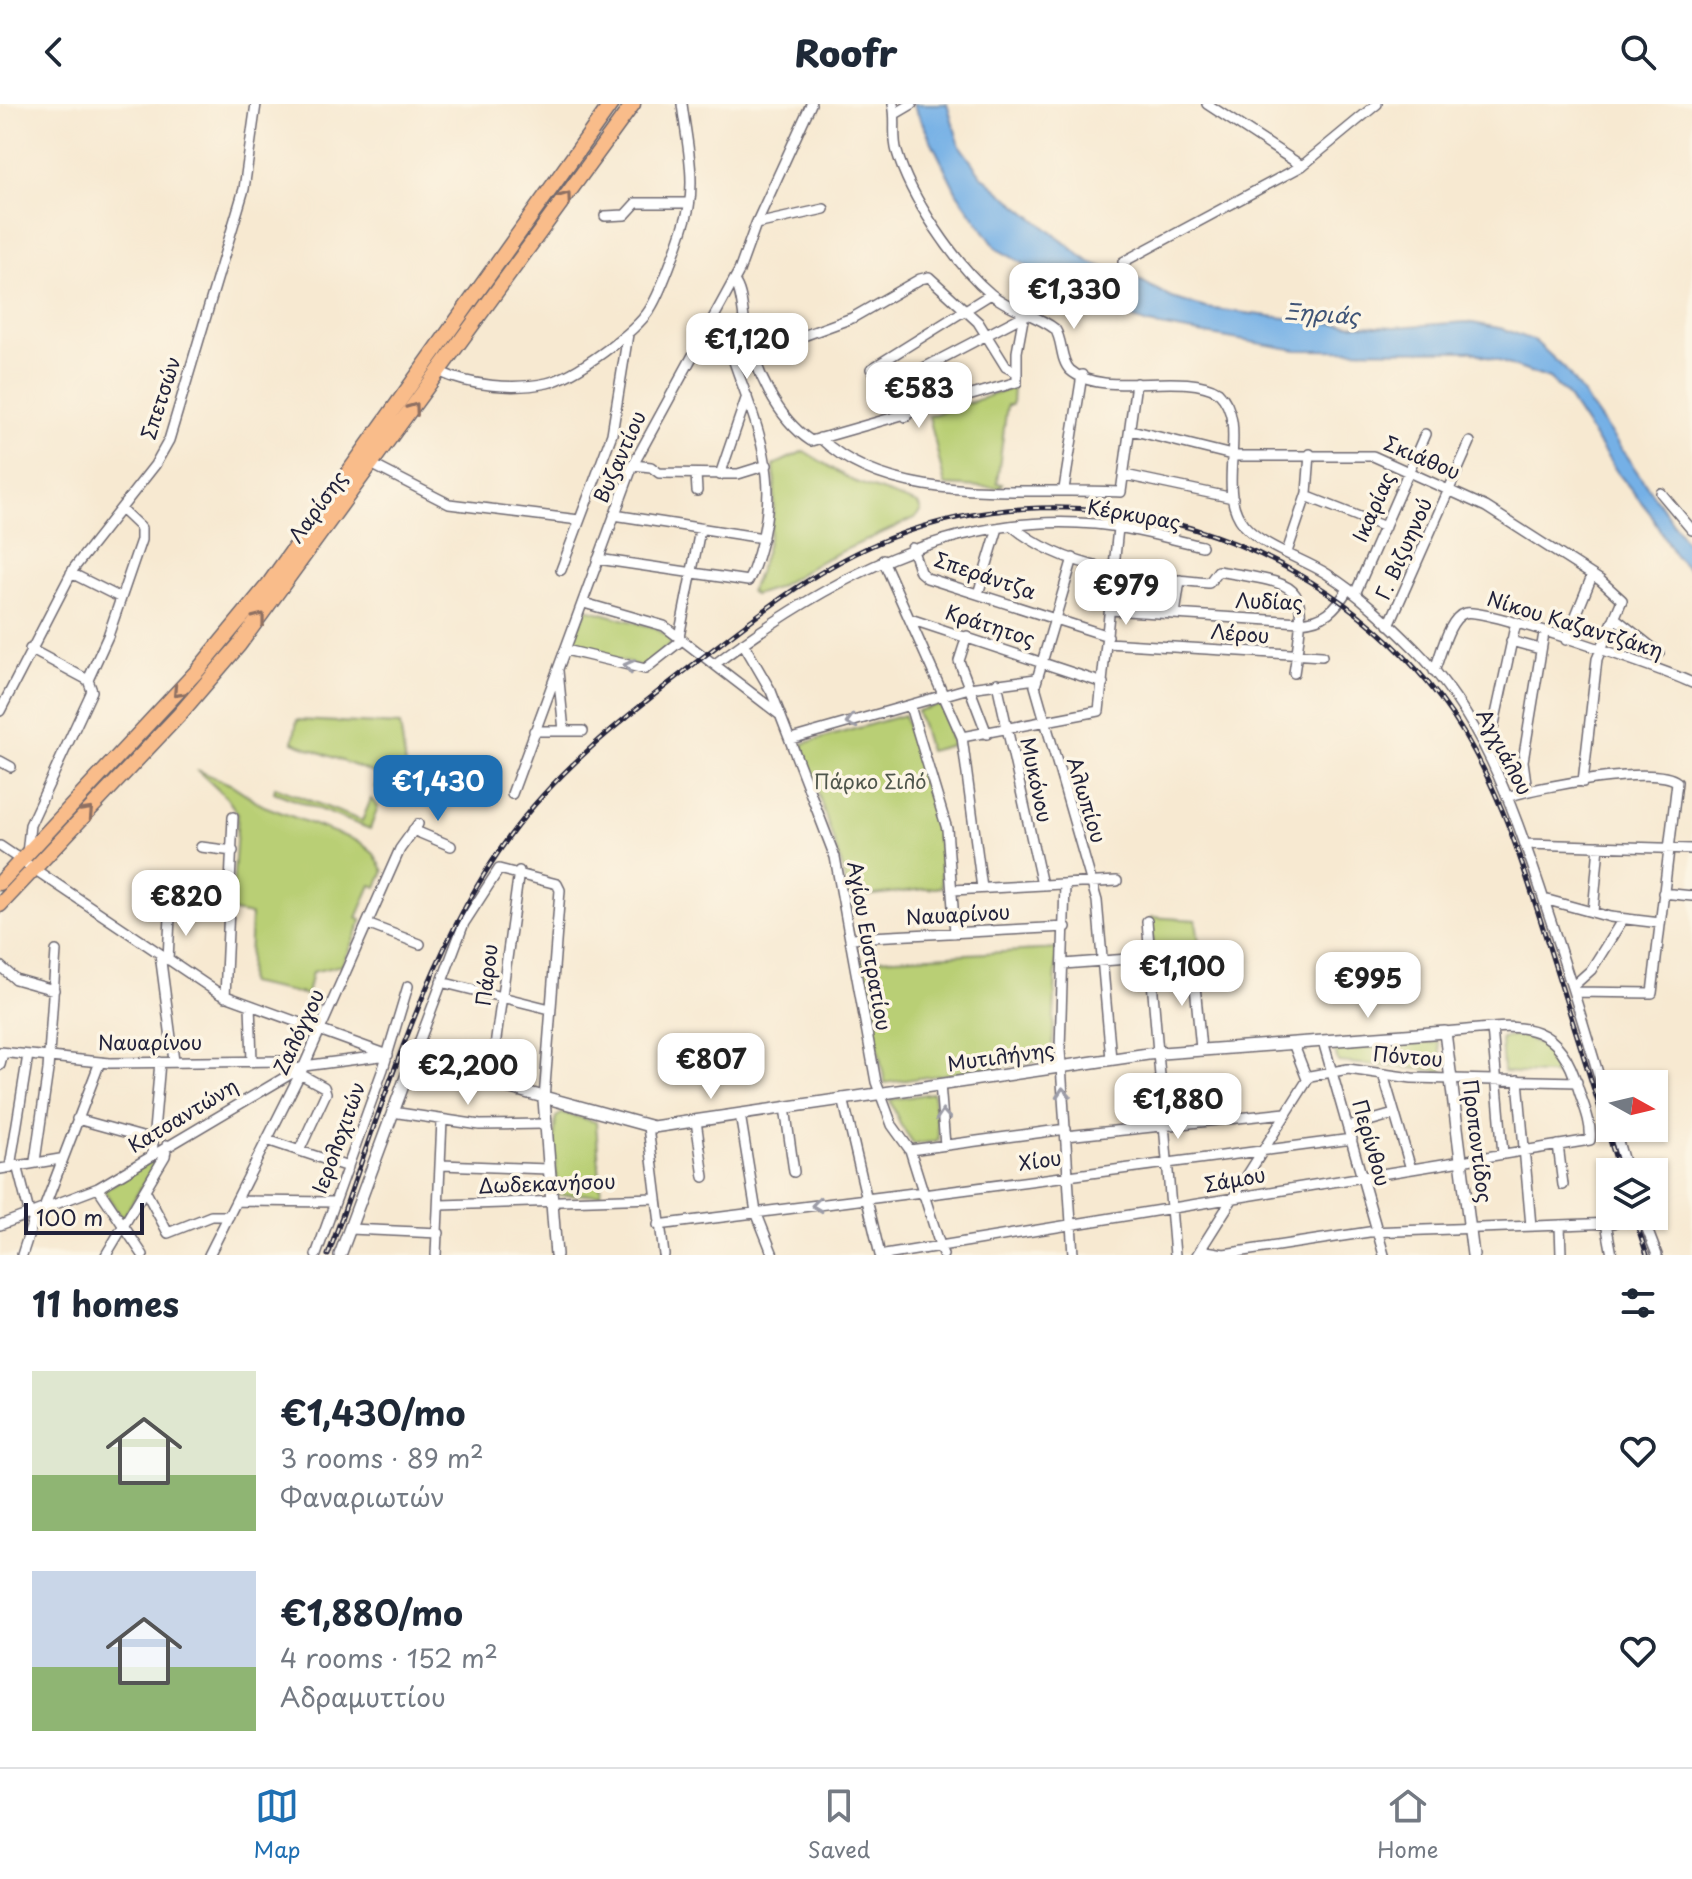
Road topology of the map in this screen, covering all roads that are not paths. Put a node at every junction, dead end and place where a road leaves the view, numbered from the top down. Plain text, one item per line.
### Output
1 (256, 104) edge
2 (611, 104) edge
3 (633, 104) edge
4 (682, 104) edge
5 (811, 104) edge
6 (911, 104) edge
7 (1207, 104) edge
8 (1377, 104) edge
9 (894, 109) edge
10 (1302, 166) junction
11 (689, 203) junction
12 (824, 209) dead end
13 (605, 216) dead end
14 (756, 224) junction
15 (1123, 262) dead end
16 (734, 281) junction
17 (991, 294) junction
18 (967, 311) junction
19 (1023, 315) junction
20 (713, 319) junction
21 (628, 334) junction
22 (988, 335) junction
23 (754, 354) junction
24 (440, 372) junction
25 (1082, 375) junction
26 (1017, 377) junction
27 (1136, 383) junction
28 (747, 396) junction
29 (927, 411) junction
30 (906, 417) junction
31 (1131, 430) junction
32 (1425, 434) dead end
33 (815, 440) junction
34 (1470, 442) dead end
35 (1310, 454) junction
36 (1231, 456) junction
37 (373, 465) junction
38 (633, 465) junction
39 (767, 465) junction
40 (1410, 471) junction
41 (696, 474) junction
42 (720, 475) junction
43 (1125, 475) junction
44 (1064, 489) junction
45 (1451, 489) junction
46 (697, 491) dead end
47 (1661, 493) dead end
48 (1306, 496) junction
49 (1233, 498) junction
50 (121, 509) junction
51 (614, 515) junction
52 (579, 520) junction
53 (1012, 526) junction
54 (1385, 527) junction
55 (998, 528) junction
56 (1118, 528) junction
57 (700, 530) junction
58 (1692, 530) edge
59 (763, 538) junction
60 (1202, 546) dead end
61 (912, 548) junction
62 (1287, 552) junction
63 (1073, 558) junction
64 (598, 559) junction
65 (883, 560) junction
66 (561, 570) dead end
67 (1112, 570) junction
68 (71, 573) junction
69 (694, 573) junction
70 (1592, 576) junction
71 (1180, 580) junction
72 (1352, 592) junction
73 (978, 594) junction
74 (121, 598) junction
75 (584, 603) junction
76 (1110, 610) junction
77 (1175, 614) junction
78 (1055, 618) junction
79 (1615, 618) junction
80 (910, 619) junction
81 (1300, 622) junction
82 (1516, 622) junction
83 (1389, 625) junction
84 (1544, 633) junction
85 (967, 636) junction
86 (680, 638) junction
87 (1108, 639) junction
88 (1566, 640) junction
89 (1511, 641) junction
90 (743, 643) junction
91 (30, 649) junction
92 (1540, 649) junction
93 (566, 650) junction
94 (1600, 652) junction
95 (1659, 653) dead end
96 (1297, 655) junction
97 (1322, 656) dead end
98 (1041, 662) junction
99 (715, 664) junction
100 (557, 668) junction
101 (1434, 671) junction
102 (1294, 673) dead end
103 (1036, 679) junction
104 (88, 680) junction
105 (997, 683) junction
106 (1103, 683) junction
107 (1692, 683) edge
108 (969, 688) junction
109 (945, 694) junction
110 (910, 706) junction
111 (0, 711) edge
112 (782, 717) junction
113 (1044, 723) junction
114 (1007, 730) junction
115 (534, 731) junction
116 (564, 731) junction
117 (583, 731) dead end
118 (987, 734) junction
119 (962, 737) junction
120 (791, 739) junction
121 (1485, 748) junction
122 (0, 761) edge
123 (11, 767) dead end
124 (1583, 782) junction
125 (1527, 790) junction
126 (512, 794) dead end
127 (1510, 796) junction
128 (233, 817) dead end
129 (1527, 844) junction
130 (0, 846) edge
131 (451, 846) dead end
132 (1599, 846) junction
133 (201, 847) dead end
134 (1668, 848) junction
135 (1692, 849) edge
136 (233, 851) junction
137 (24, 857) junction
138 (34, 869) junction
139 (519, 871) junction
140 (1117, 881) dead end
141 (1091, 882) junction
142 (0, 883) edge
143 (1065, 884) junction
144 (1042, 885) junction
145 (185, 886) dead end
146 (982, 888) junction
147 (953, 890) junction
148 (229, 892) junction
149 (1663, 893) junction
150 (1692, 896) edge
151 (1544, 899) junction
152 (0, 905) edge
153 (1593, 912) junction
154 (170, 916) dead end
155 (1623, 919) junction
156 (1147, 921) dead end
157 (1660, 923) junction
158 (367, 924) junction
159 (1066, 927) junction
160 (955, 933) junction
161 (851, 938) junction
162 (420, 944) dead end
163 (56, 951) dead end
164 (164, 957) junction
165 (1150, 957) junction
166 (1103, 961) junction
167 (1064, 964) junction
168 (0, 966) edge
169 (441, 982) junction
170 (408, 986) dead end
171 (54, 990) junction
172 (1573, 990) junction
173 (225, 997) junction
174 (503, 998) junction
175 (250, 1005) junction
176 (550, 1009) junction
177 (1492, 1028) junction
178 (321, 1029) junction
179 (1445, 1032) junction
180 (1323, 1041) junction
181 (1293, 1043) junction
182 (1201, 1049) junction
183 (1, 1052) edge
184 (1157, 1053) junction
185 (28, 1055) junction
186 (388, 1055) junction
187 (49, 1057) junction
188 (1111, 1059) junction
189 (174, 1061) junction
190 (252, 1061) junction
191 (412, 1061) junction
192 (100, 1062) junction
193 (160, 1062) junction
194 (0, 1065) edge
195 (1061, 1066) junction
196 (301, 1069) junction
197 (1597, 1070) edge
198 (1332, 1071) junction
199 (1383, 1074) junction
200 (1307, 1079) junction
201 (1450, 1079) junction
202 (1497, 1079) junction
203 (1518, 1080) junction
204 (1577, 1082) junction
205 (490, 1083) junction
206 (940, 1084) junction
207 (879, 1093) junction
208 (843, 1098) junction
209 (544, 1099) junction
210 (785, 1107) junction
211 (392, 1112) junction
212 (1286, 1113) junction
213 (740, 1114) junction
214 (1394, 1114) junction
215 (77, 1119) junction
216 (442, 1120) junction
217 (696, 1121) junction
218 (543, 1124) junction
219 (1164, 1126) junction
220 (648, 1127) junction
221 (1348, 1127) junction
222 (1066, 1132) junction
223 (1352, 1139) junction
224 (153, 1140) junction
225 (267, 1140) junction
226 (167, 1145) junction
227 (945, 1145) junction
228 (1558, 1145) junction
229 (910, 1150) junction
230 (299, 1151) junction
231 (1524, 1151) junction
232 (152, 1154) junction
233 (1261, 1154) junction
234 (1503, 1154) junction
235 (60, 1159) junction
236 (1462, 1160) junction
237 (35, 1161) junction
238 (1167, 1164) junction
239 (442, 1165) junction
240 (9, 1167) edge
241 (348, 1167) junction
242 (548, 1169) junction
243 (1411, 1169) junction
244 (794, 1172) dead end
245 (1069, 1175) junction
246 (704, 1177) dead end
247 (1363, 1178) junction
248 (1563, 1185) dead end
249 (98, 1188) junction
250 (145, 1190) junction
251 (923, 1194) junction
252 (655, 1198) junction
253 (1234, 1198) junction
254 (869, 1199) junction
255 (237, 1201) junction
256 (550, 1201) junction
257 (335, 1202) junction
258 (441, 1205) junction
259 (1171, 1209) junction
260 (756, 1212) junction
261 (36, 1214) junction
262 (229, 1216) junction
263 (0, 1225) edge
264 (658, 1225) junction
265 (1072, 1225) junction
266 (1560, 1225) junction
267 (1531, 1226) junction
268 (122, 1227) junction
269 (350, 1229) junction
270 (1470, 1229) junction
271 (1647, 1230) edge
272 (1378, 1231) junction
273 (439, 1233) junction
274 (942, 1250) edge
275 (210, 1252) edge
276 (1198, 1253) edge
277 (22, 1255) edge
278 (106, 1255) edge
279 (143, 1255) edge
280 (223, 1255) edge
281 (316, 1255) edge
282 (340, 1255) edge
283 (436, 1255) edge
284 (556, 1255) edge
285 (664, 1255) edge
286 (773, 1255) edge
287 (882, 1255) edge
288 (1073, 1255) edge
289 (1175, 1255) edge
290 (1384, 1255) edge
291 (1473, 1255) edge
292 (1561, 1255) edge
293 (1612, 1255) edge
294 (1657, 1255) edge

1 - 50 street, Σπετσών
2 -> 137 main road, Λαρίσης
24 -> 3 main road, Λαρίσης
4 - 11 street
5 - 14 street, Βυζαντίου
6 - 9 street
7 - 10 street
8 - 10 street
9 - 17 street
10 - 15 street
11 - 13 street
11 - 21 street
12 - 14 street
14 - 16 street, Βυζαντίου
16 - 20 street, Βυζαντίου
16 - 23 street
17 - 18 street
17 - 19 street
18 - 22 street
18 - 23 street
18 - 30 street
19 - 22 street
19 - 25 street
19 - 26 street
20 - 28 street
20 - 38 street, Βυζαντίου
21 - 24 street
21 - 52 street
22 - 26 street
22 - 29 street
23 - 33 street
37 -> 24 main road, Λαρίσης
25 - 27 street
25 - 44 street
26 - 29 street
27 - 31 street
27 - 36 street
28 - 39 street
28 - 42 street
29 - 30 street
30 - 33 street
31 - 36 street, Σκιάθου
31 - 43 street
32 - 40 street, Ικαρίας
33 - 44 street
34 - 45 street, Γ. Βιζυηνού
35 - 36 street, Σκιάθου
35 - 40 street, Σκιάθου
35 - 48 street
36 - 49 street
37 - 52 street
138 -> 37 main road, Λαρίσης
38 - 41 street
38 - 51 street, Βυζαντίου
39 - 42 street
39 - 59 street
40 - 45 street, Σκιάθου
40 - 54 street, Ικαρίας
41 - 42 street
41 - 46 street
43 - 44 street
43 - 49 street
45 - 70 street, Σκιάθου
45 - 83 street, Γ. Βιζυηνού
47 - 58 street
48 - 54 street
48 - 62 street
49 - 62 street, Αγχιάλου
50 - 68 street, Σπετσών
50 - 74 street
51 - 57 street
51 - 64 street, Βυζαντίου
52 - 66 street
53 - 55 street, Κέρκυρας
53 - 56 street, Κέρκυρας
53 - 63 street
54 - 72 street, Ικαρίας
55 - 61 street, Κέρκυρας
55 - 73 street
56 - 60 street, Κέρκυρας
56 - 67 street
57 - 59 street
57 - 69 street
59 - 69 street
61 - 65 street, Κέρκυρας
61 - 73 street, Σπεράντζα
62 - 72 street, Αγχιάλου
63 - 67 street
63 - 78 street, Αλωπίου
64 - 69 street
64 - 75 street, Βυζαντίου
65 - 80 street
65 - 90 street
67 - 71 street
67 - 76 street
68 - 74 street
68 - 91 street, Σπετσών
69 - 86 street
70 - 79 street, Σκιάθου
70 - 88 street
71 - 77 street
71 - 81 street
72 - 81 street, Λυδίας
72 - 83 street, Αγχιάλου
73 - 78 street, Σπεράντζα
74 - 104 street
75 - 86 street, Αγίου Ευστρατίου
75 - 93 street, Βυζαντίου
76 - 77 street, Λυδίας
76 - 87 street
77 - 81 street, Λυδίας
78 - 87 street, Σπεράντζα
78 - 98 street, Αλωπίου
79 - 94 street
79 - 95 street
80 - 85 street, Κράτητος
80 - 109 street
81 - 96 street
82 - 84 street, Νίκου Καζαντζάκη
82 - 89 street
82 - 101 street, Νίκου Καζαντζάκη
83 - 101 street, Αγχιάλου
84 - 88 street, Νίκου Καζαντζάκη
84 - 92 street
85 - 98 street, Κράτητος
85 - 108 street
86 -> 93 street
86 - 99 street, Αγίου Ευστρατίου
87 - 96 street, Λέρου
87 - 106 street
88 - 94 street, Νίκου Καζαντζάκη
89 - 92 street
89 - 121 street
90 - 99 street
90 - 112 street, Αγίου Ευστρατίου
91 - 104 street
91 - 111 street, Σπετσών
92 - 125 street
93 - 100 street, Βυζαντίου
94 - 107 street, Νίκου Καζαντζάκη
94 - 124 street
96 - 97 street, Λέρου
96 - 102 street
98 - 103 street, Αλωπίου
98 - 106 street, Κράτητος
99 - 112 street, Αγίου Ευστρατίου
100 - 115 street, Βυζαντίου
100 - 116 street
101 - 121 street, Αγχιάλου
103 - 105 street
103 - 113 street, Αλωπίου
104 - 137 street
105 - 108 street
105 - 114 street, Μυκόνου
106 - 113 street
108 - 109 street
108 - 118 street
109 - 110 street
109 - 119 street
110 -> 120 street
110 - 147 street
112 - 120 street, Αγίου Ευστρατίου
113 - 114 street
113 - 141 street, Αλωπίου
114 - 118 street
114 - 144 street, Μυκόνου
115 - 116 street
115 - 126 street, Βυζαντίου
116 - 117 street
118 - 119 street
119 - 146 street
120 - 161 street, Αγίου Ευστρατίου
121 - 127 street, Αγχιάλου
122 - 123 street
124 - 125 street
124 - 134 street
125 - 127 street
127 - 129 street, Αγχιάλου
128 - 136 street
129 - 132 street
129 - 151 street, Αγχιάλου
130 - 137 street
131 - 158 street, Ζαλόγγου
132 - 134 street
132 - 153 street
133 - 136 street
134 - 135 street
134 - 149 street
136 - 148 street
137 - 138 street
137 - 142 main road, Λαρίσης
138 - 152 main road, Λαρίσης
138 - 164 street
139 - 169 street
139 - 174 street, Πάρου
139 - 176 street
140 - 141 street
141 - 143 street
141 - 166 street, Αλωπίου
143 - 144 street
143 - 159 street
144 - 146 street
145 - 148 street
146 - 147 street
147 - 160 street
148 - 173 street
149 - 150 street
149 - 157 street
151 - 153 street
151 - 172 street, Αγχιάλου
153 - 155 street
154 - 164 street
155 - 157 street
155 - 172 street
156 - 165 street
157 - 172 street
158 - 162 street
158 - 178 street, Ζαλόγγου
159 - 160 street, Ναυαρίνου
159 - 167 street
160 - 161 street, Ναυαρίνου
161 - 207 street, Αγίου Ευστρατίου
163 - 171 street
164 - 173 street
164 - 189 street
165 - 166 street
165 - 182 street
165 - 184 street
166 - 167 street
166 - 188 street, Αλωπίου
167 - 195 street
168 - 171 street
169 - 174 street
169 - 191 street
170 - 186 street, Ιερολοχιτών
171 - 187 street
172 - 197 street, Αγχιάλου
173 - 175 street
174 - 176 street
174 - 205 street, Πάρου
175 - 178 street
175 - 190 street
176 - 209 street
177 - 179 street, Μυτιλήνης
177 - 202 street
177 - 204 street, Μυτιλήνης
178 - 186 street
178 - 196 street, Ζαλόγγου
179 - 180 street, Μυτιλήνης
179 - 201 street, Προποντίδος
180 - 181 street, Μυτιλήνης
180 - 198 street, Περίνθου
181 - 182 street, Μυτιλήνης
181 - 200 street
182 - 184 street, Μυτιλήνης
183 - 185 street, Ναυαρίνου
183 - 194 street
184 - 188 street, Μυτιλήνης
184 - 219 street
185 - 187 street, Ναυαρίνου
185 - 240 street
186 - 196 street, Κατσαντώνη
186 - 241 street, Ιερολοχιτών
187 - 192 street, Ναυαρίνου
187 - 237 street
188 - 195 street, Μυτιλήνης
189 - 190 street, Ναυαρίνου
189 - 193 street, Ναυαρίνου
190 - 196 street, Ναυαρίνου
191 - 205 street, Μυτιλήνης
191 - 211 street
192 - 193 street, Ναυαρίνου
192 - 215 street
193 - 224 street
195 - 206 street, Μυτιλήνης
222 -> 195 street
196 - 225 street, Ζαλόγγου
196 - 226 street, Κατσαντώνη
196 - 230 street
198 - 199 street, Πόντου
198 - 200 street, Πόντου
198 - 221 street, Περίνθου
199 - 201 street, Πόντου
199 - 214 street
200 - 212 street
201 - 202 street, Πόντου
201 - 236 street, Προποντίδος
202 - 203 street, Πόντου
202 - 234 street
203 - 204 street, Πόντου
203 - 231 street
204 - 228 street, Σάμου
205 - 209 street, Μυτιλήνης
206 - 207 street, Μυτιλήνης
227 -> 206 street
207 - 208 street, Μυτιλήνης
207 - 229 street, Αγίου Ευστρατίου
208 - 210 street, Μυτιλήνης
208 - 254 street
209 - 218 street
209 - 220 street, Μυτιλήνης
210 - 213 street, Μυτιλήνης
210 - 244 street
211 - 216 street
211 - 269 street
212 - 219 street
212 - 233 street
213 - 217 street, Μυτιλήνης
213 - 260 street
214 - 221 street
214 - 243 street
215 - 224 street
215 - 235 street
216 - 218 street
216 - 239 street
217 - 220 street, Μυτιλήνης
217 - 246 street
218 - 242 street
219 - 222 street
219 - 238 street
220 - 252 street
221 - 223 street, Περίνθου
222 - 227 street
222 - 245 street
223 - 233 street, Χίου
223 - 247 street, Περίνθου
224 - 232 street
225 - 230 street
225 - 255 street, Ζαλόγγου
226 - 232 street, Κατσαντώνη
226 - 250 street
227 - 229 street
228 - 231 street, Σάμου
228 - 248 street
229 - 251 street, Αγίου Ευστρατίου
230 - 241 street
231 - 234 street, Σάμου
231 - 267 street
232 - 249 street, Κατσαντώνη
233 - 238 street, Χίου
233 - 253 street
234 - 236 street, Σάμου
235 - 237 street
235 - 261 street
236 - 243 street, Σάμου
236 - 270 street, Προποντίδος
237 - 240 street
238 - 245 street, Χίου
238 - 259 street
239 - 242 street
239 - 258 street
240 - 261 street
241 - 257 street, Ιερολοχιτών
242 - 256 street
243 - 247 street, Σάμου
245 - 251 street, Χίου
245 - 265 street
247 - 253 street, Σάμου
247 - 272 street, Περίνθου
249 - 261 street, Κατσαντώνη
249 - 268 street
250 - 262 street
250 - 268 street
251 - 254 street, Χίου
251 - 274 street, Αγίου Ευστρατίου
252 - 256 street, Δωδεκανήσου
252 - 264 street
253 - 259 street, Σάμου
253 - 276 street
254 -> 260 street, Χίου
254 - 287 street
255 - 257 street
255 - 262 street, Ζαλόγγου
256 - 258 street, Δωδεκανήσου
256 - 284 street
257 - 281 street, Ιερολοχιτών
258 - 273 street
259 - 265 street, Σάμου
259 - 289 street
260 - 264 street, Χίου
260 - 286 street
261 - 263 street, Κατσαντώνη
261 - 277 street
262 - 275 street, Ζαλόγγου
264 - 285 street
265 - 274 street, Σάμου
265 - 288 street
266 - 267 street
266 - 292 street
266 - 293 street
267 - 270 street
268 - 278 street
268 - 279 street
269 - 273 street
269 - 282 street
270 - 272 street
270 - 291 street, Προποντίδος
271 - 294 street
272 - 276 street
272 - 290 street, Περίνθου
273 - 283 street
274 - 287 street, Σάμου
275 - 280 street

